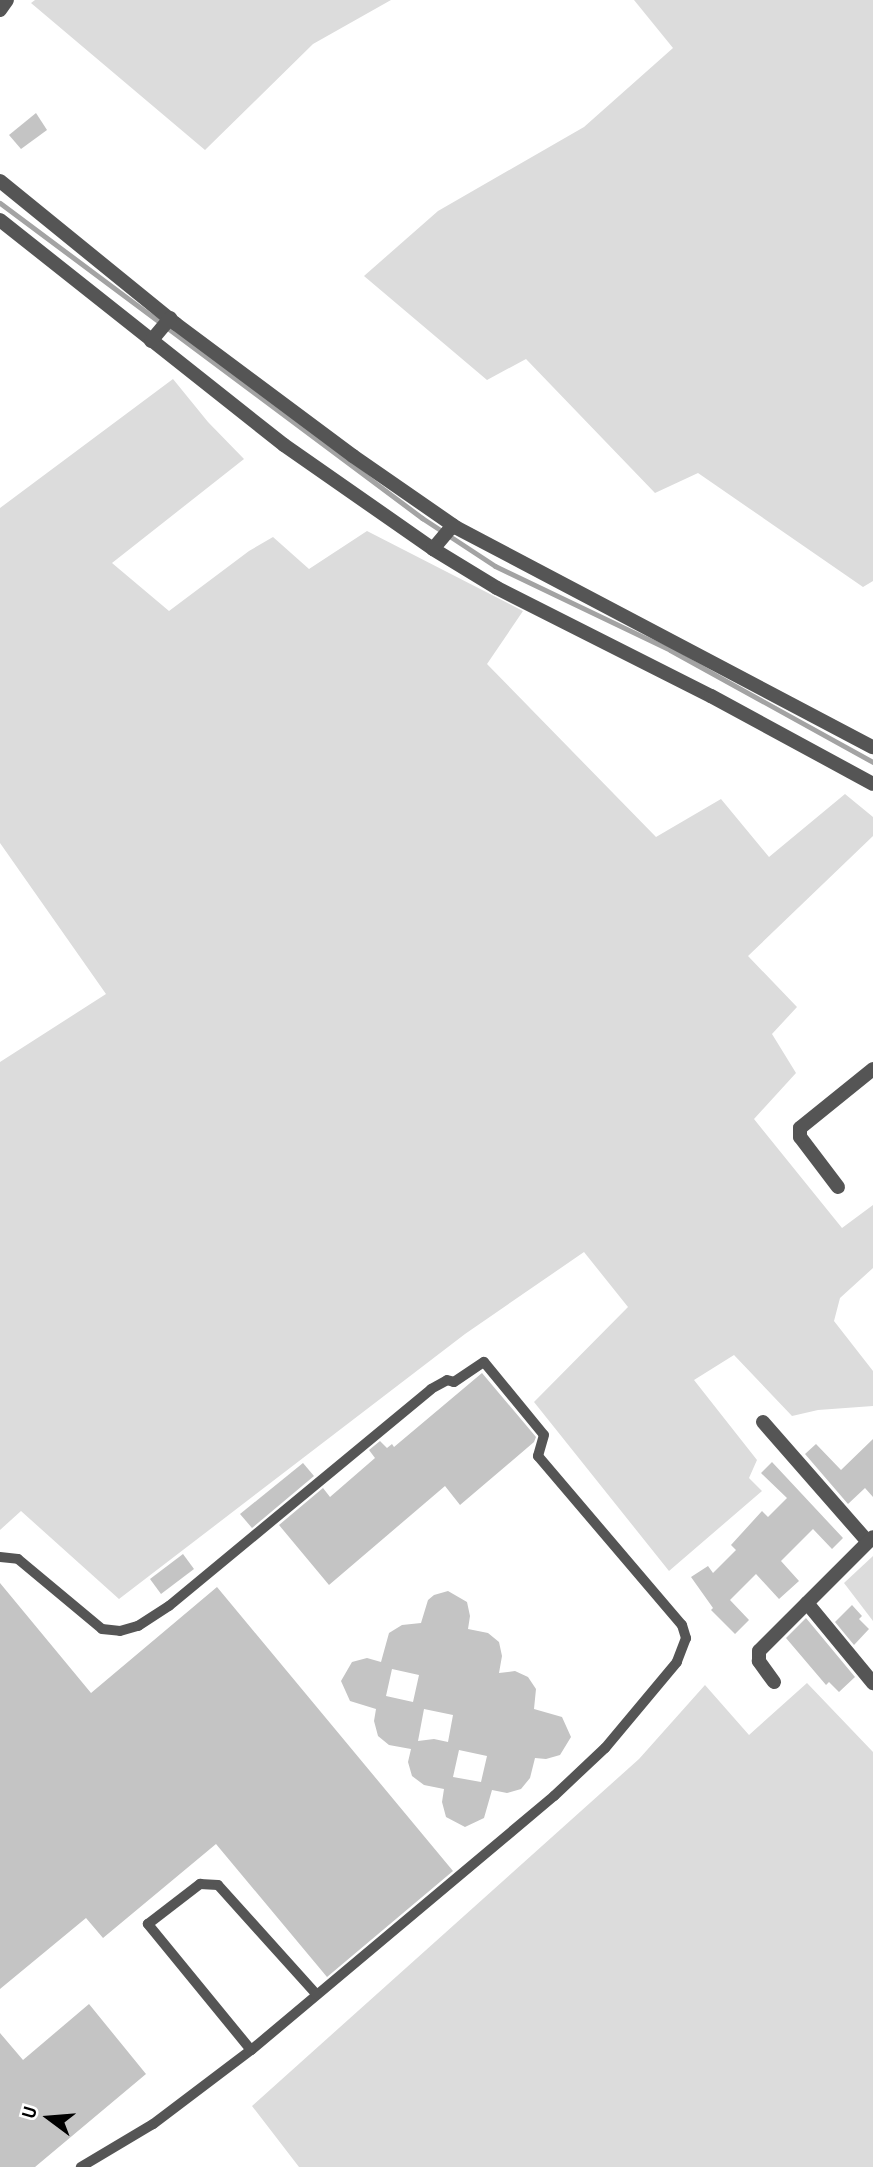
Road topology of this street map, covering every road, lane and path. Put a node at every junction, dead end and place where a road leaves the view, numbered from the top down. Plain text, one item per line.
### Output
1 (6, 0) edge
2 (0, 10) edge
3 (0, 181) edge
4 (0, 220) edge
5 (168, 321) junction
6 (152, 339) junction
7 (451, 527) junction
8 (435, 547) junction
9 (873, 747) edge
10 (873, 783) edge
11 (873, 1069) edge
12 (838, 1187) dead end
13 (763, 1422) dead end
14 (870, 1540) edge
15 (0, 1558) edge
16 (807, 1603) junction
17 (774, 1682) dead end
18 (873, 1683) edge
19 (316, 1994) junction
20 (251, 2050) junction
21 (81, 2167) edge

1 - 2 street
3 - 5 street
4 - 6 street
5 - 6 street
5 - 7 street
6 - 8 street
7 - 8 street
7 - 9 street
8 - 10 street
11 - 12 street
13 - 14 street
14 - 16 street
15 - 19 lane
16 - 17 street
16 - 18 street
19 - 20 lane
19 - 20 lane
20 - 21 lane

